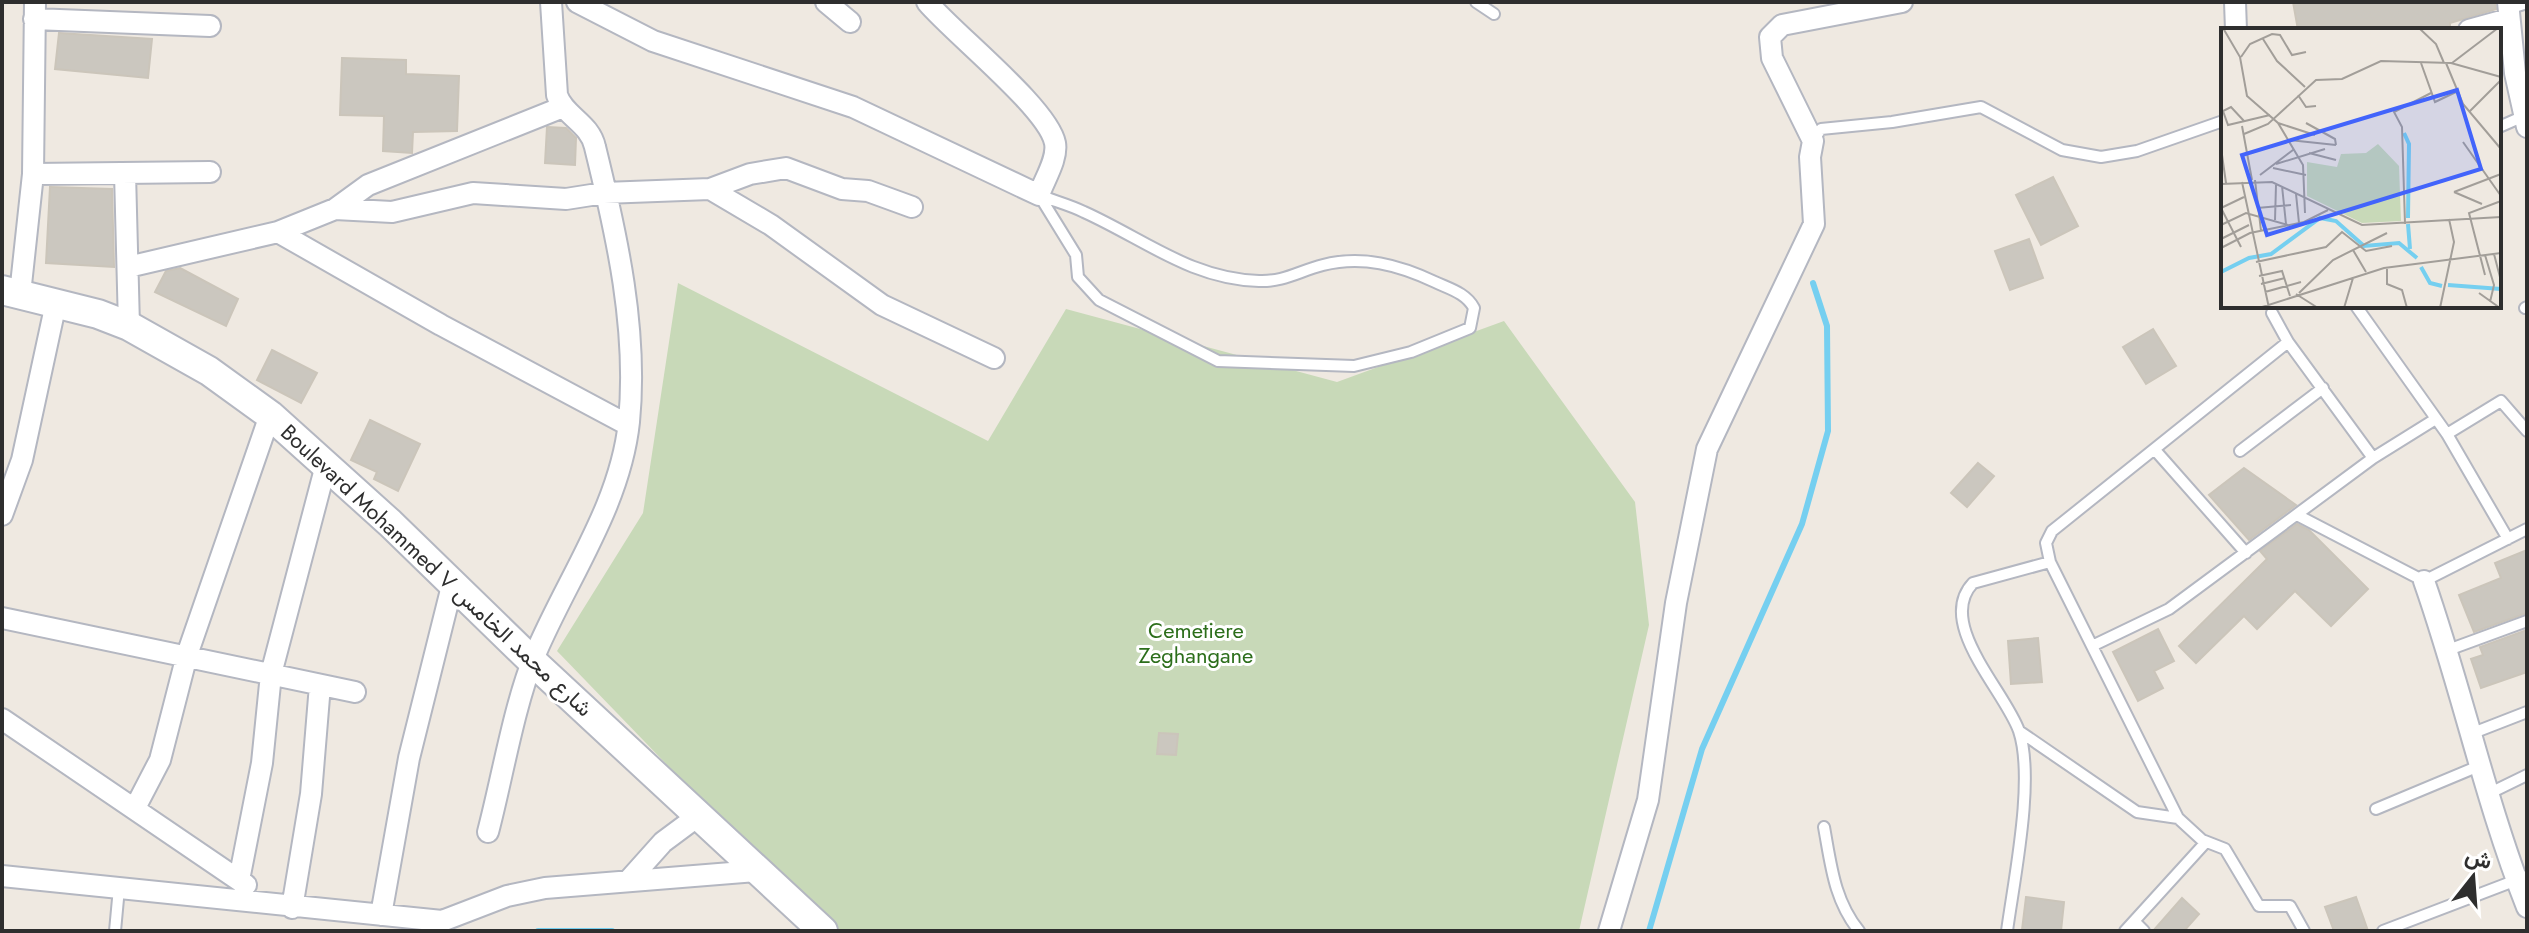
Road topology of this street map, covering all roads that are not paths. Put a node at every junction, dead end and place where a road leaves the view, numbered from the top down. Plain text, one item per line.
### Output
1 (551, 2) edge
2 (577, 2) edge
3 (826, 2) edge
4 (927, 2) edge
5 (1476, 2) edge
6 (1902, 2) edge
7 (2235, 2) edge
8 (2513, 8) edge
9 (34, 11) edge
10 (1494, 14) dead end
11 (850, 22) dead end
12 (210, 26) dead end
13 (2236, 28) edge
14 (2473, 28) edge
15 (563, 107) junction
16 (2221, 122) edge
17 (2525, 122) edge
18 (2501, 127) edge
19 (1813, 141) junction
20 (210, 172) dead end
21 (125, 173) junction
22 (33, 174) junction
23 (710, 189) junction
24 (604, 193) junction
25 (1039, 195) junction
26 (912, 207) dead end
27 (335, 209) junction
28 (278, 232) junction
29 (128, 267) junction
30 (11, 292) edge
31 (56, 303) junction
32 (2357, 308) edge
33 (2272, 313) dead end
34 (129, 326) junction
35 (2288, 342) junction
36 (994, 358) dead end
37 (2323, 388) junction
38 (270, 415) junction
39 (2434, 420) junction
40 (628, 425) junction
41 (2527, 431) edge
42 (2447, 434) junction
43 (2155, 450) junction
44 (2240, 451) dead end
45 (2373, 458) junction
46 (326, 465) junction
47 (2, 515) edge
48 (2297, 515) junction
49 (2527, 529) edge
50 (2508, 539) junction
51 (2246, 553) junction
52 (2050, 562) junction
53 (2424, 581) junction
54 (453, 582) junction
55 (2, 618) edge
56 (2527, 621) edge
57 (2092, 646) junction
58 (2448, 650) junction
59 (187, 655) junction
60 (532, 661) junction
61 (271, 674) junction
62 (320, 685) junction
63 (355, 692) dead end
64 (2527, 712) edge
65 (2, 719) edge
66 (2019, 731) junction
67 (2473, 733) junction
68 (2479, 766) junction
69 (2527, 775) edge
70 (2488, 794) junction
71 (135, 808) junction
72 (2376, 809) dead end
73 (698, 816) junction
74 (2178, 818) junction
75 (1824, 827) dead end
76 (488, 832) dead end
77 (2206, 842) junction
78 (756, 871) junction
79 (2, 876) edge
80 (2522, 878) edge
81 (239, 880) junction
82 (629, 880) junction
83 (119, 888) junction
84 (284, 907) junction
85 (2527, 907) edge
86 (381, 915) junction
87 (442, 921) junction
88 (2135, 922) junction
89 (115, 931) edge
90 (419, 931) edge
91 (823, 931) edge
92 (1609, 931) edge
93 (1859, 931) edge
94 (2007, 931) edge
95 (2125, 931) edge
96 (2144, 931) edge
97 (2304, 931) edge
98 (2383, 931) edge

1 - 15 street
2 - 25 street
3 - 11 street
4 - 25 street
5 - 10 lane
6 - 19 street
7 - 13 street
8 - 14 street
8 - 17 street
9 - 12 street
9 - 22 street
15 - 24 street
15 - 27 street
16 - 19 lane
17 - 18 lane
19 - 92 street
20 - 21 street
21 - 22 street
21 - 29 street
22 - 30 street
23 - 24 street
23 - 26 street
23 - 36 street
24 - 27 street
24 - 40 street
25 - 25 lane
27 - 28 street
28 - 29 street
28 - 40 street
29 - 34 street
30 - 31 main road, Boulevard Mohammed V شارع محمد الخامس
31 - 34 main road, Boulevard Mohammed V شارع محمد الخامس
31 - 47 street
32 - 39 lane
33 - 35 lane
34 - 38 main road, Boulevard Mohammed V شارع محمد الخامس
35 - 37 lane
35 - 43 lane
37 - 44 lane
37 - 45 lane
38 - 46 main road, Boulevard Mohammed V شارع محمد الخامس
38 - 59 street
39 - 42 lane
39 - 45 lane
40 - 60 street
41 - 42 lane
42 - 50 lane
43 - 51 lane
43 - 52 lane
45 - 48 lane
46 - 54 main road, Boulevard Mohammed V شارع محمد الخامس
46 - 61 street
48 - 51 lane
48 - 53 lane
49 - 50 lane
50 - 53 lane
51 - 57 lane
52 - 57 lane
52 - 66 lane
53 - 58 street
54 - 60 main road, Boulevard Mohammed V شارع محمد الخامس
54 - 86 street
55 - 59 street
56 - 58 lane
57 - 74 lane
58 - 67 street
59 - 61 street
59 - 71 street
60 - 73 main road, Boulevard Mohammed V شارع محمد الخامس
60 - 76 street
61 - 62 street
61 - 81 street
62 - 63 street
62 - 84 street
64 - 67 lane
65 - 71 street
66 - 74 lane
66 - 94 lane
67 - 68 street
68 - 70 street
68 - 72 lane
69 - 70 lane
70 - 80 street
71 - 81 street
73 - 78 main road, Boulevard Mohammed V شارع محمد الخامس
73 - 82 street
74 - 77 lane
75 - 93 lane
77 - 88 lane
77 - 97 lane
78 - 82 street
78 - 91 main road, Boulevard Mohammed V شارع محمد الخامس
79 - 83 street
80 - 85 street
80 - 98 lane
81 - 84 street
82 - 87 street
83 - 84 street
83 - 89 lane
84 - 86 street
86 - 87 street
87 - 90 lane
88 - 95 lane
88 - 96 lane

